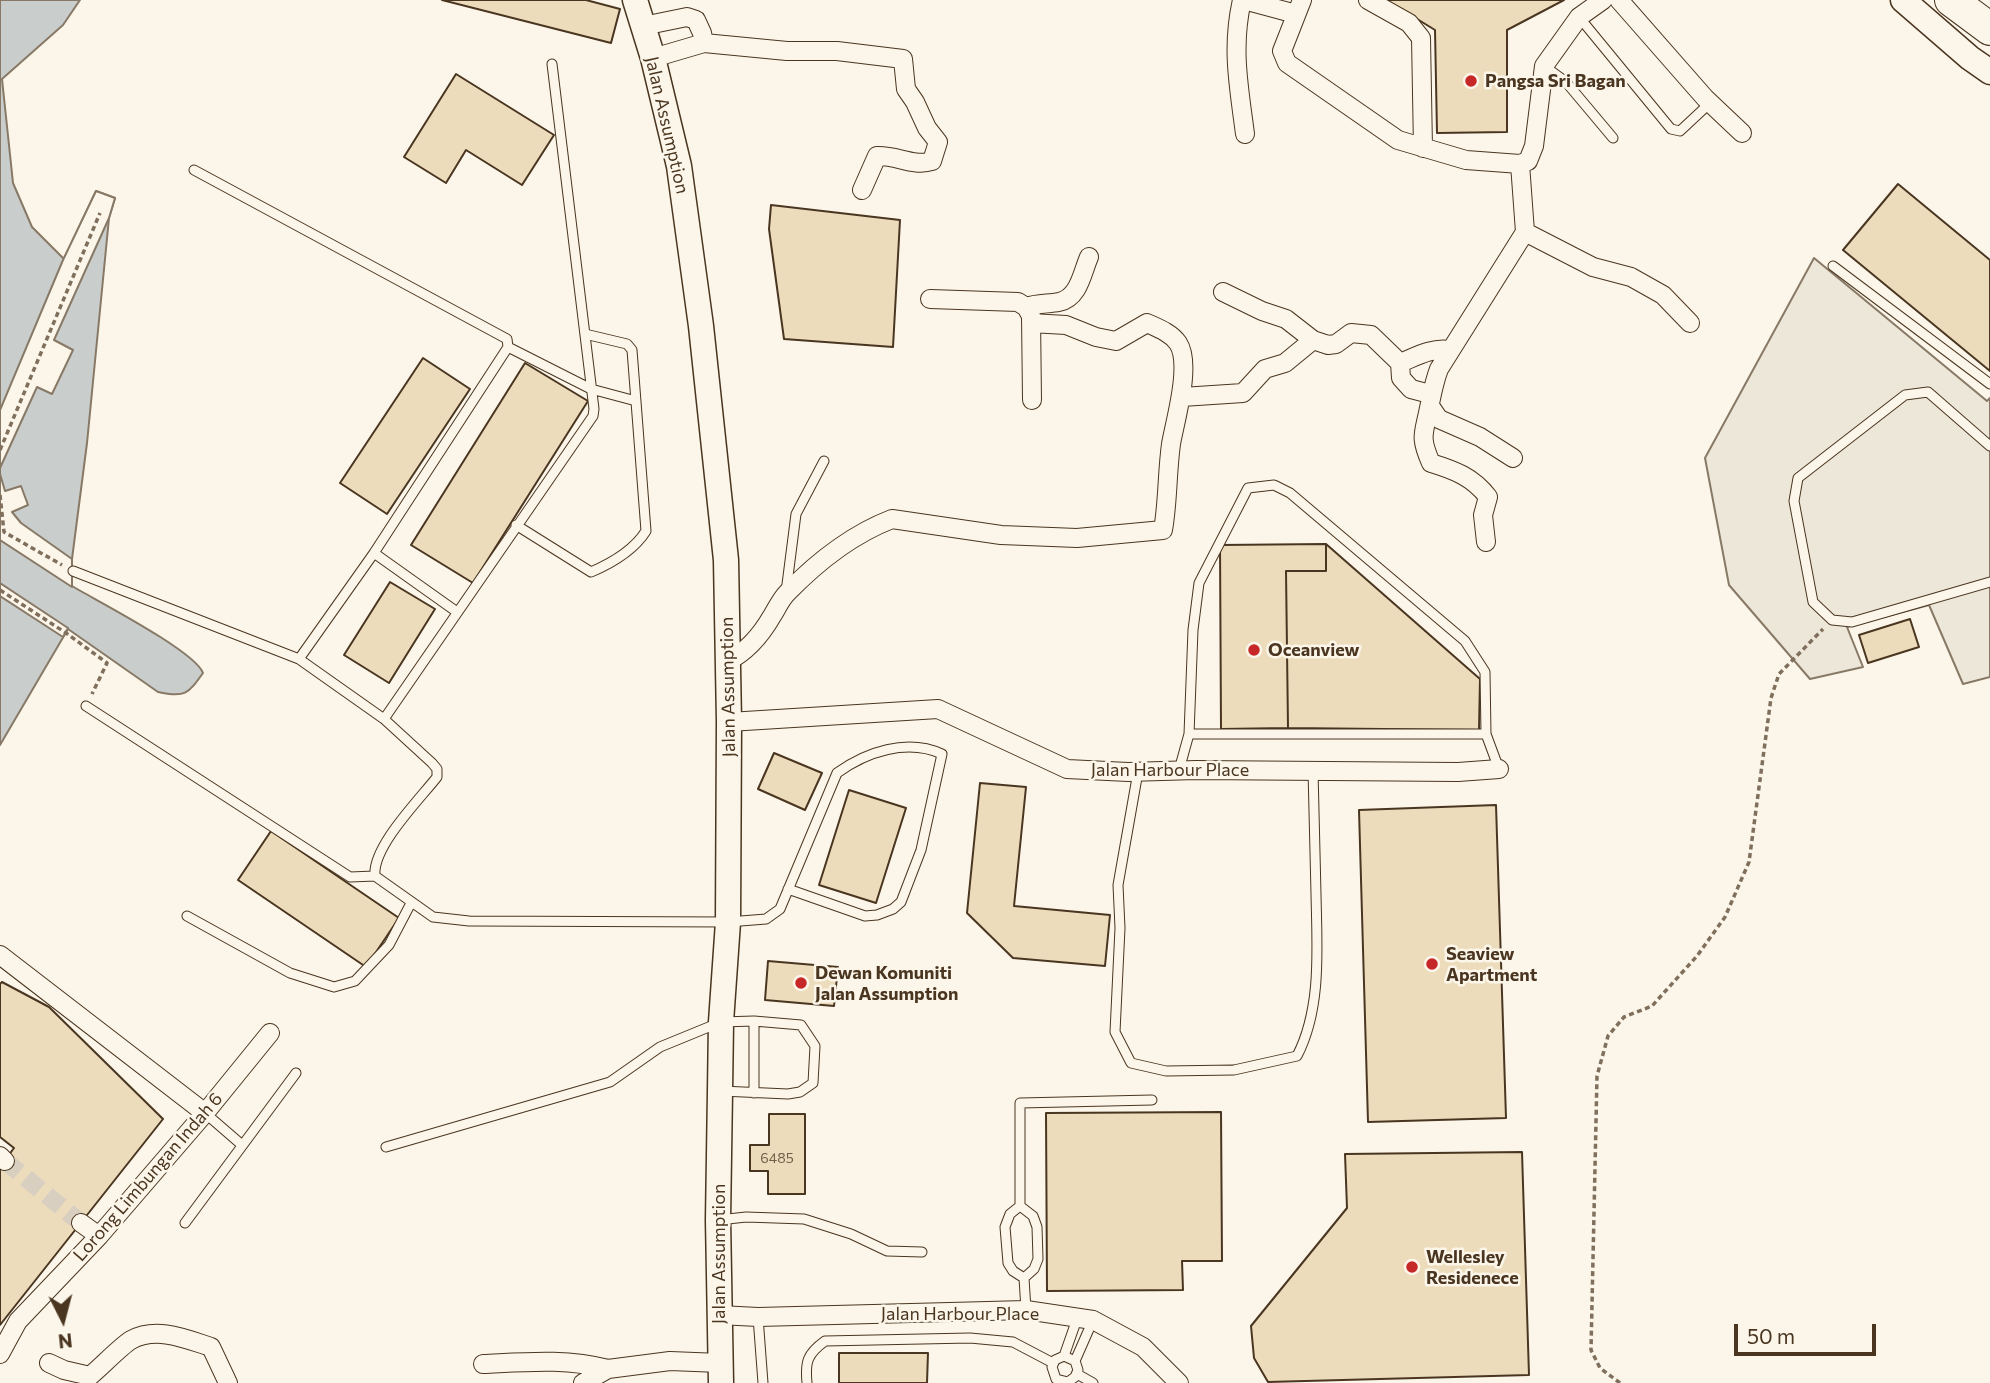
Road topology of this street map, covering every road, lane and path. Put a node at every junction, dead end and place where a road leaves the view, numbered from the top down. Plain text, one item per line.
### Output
1 (635, 0) edge
2 (1243, 0) edge
3 (1368, 0) edge
4 (1603, 0) edge
5 (1619, 0) edge
6 (1903, 0) edge
7 (1951, 0) edge
8 (1299, 7) edge
9 (1579, 17) junction
10 (643, 26) junction
11 (1990, 29) edge
12 (704, 43) junction
13 (653, 58) junction
14 (552, 64) dead end
15 (1544, 66) junction
16 (1990, 72) edge
17 (1710, 103) junction
18 (1742, 133) dead end
19 (1245, 134) dead end
20 (1613, 138) dead end
21 (1423, 148) junction
22 (1520, 164) junction
23 (194, 170) dead end
24 (862, 190) dead end
25 (100, 213) dead end
26 (1525, 232) junction
27 (1088, 257) dead end
28 (1833, 267) dead end
29 (1223, 292) dead end
30 (930, 299) dead end
31 (1028, 315) junction
32 (1690, 323) dead end
33 (585, 334) junction
34 (1313, 340) junction
35 (508, 347) junction
36 (1450, 350) junction
37 (1400, 363) junction
38 (1990, 384) edge
39 (591, 389) junction
40 (1182, 397) junction
41 (1032, 400) dead end
42 (1430, 400) junction
43 (636, 401) junction
44 (1990, 446) edge
45 (0, 450) edge
46 (1513, 457) dead end
47 (824, 461) dead end
48 (0, 495) edge
49 (516, 525) junction
50 (1486, 542) dead end
51 (374, 553) junction
52 (73, 571) joint
53 (1990, 582) edge
54 (0, 590) edge
55 (785, 594) junction
56 (457, 612) junction
57 (1832, 620) junction
58 (299, 659) junction
59 (728, 661) junction
60 (86, 706) joint
61 (384, 719) junction
62 (729, 722) junction
63 (1189, 734) junction
64 (1486, 734) junction
65 (1499, 769) joint
66 (1179, 770) junction
67 (1313, 771) junction
68 (1138, 772) junction
69 (375, 876) junction
70 (788, 889) junction
71 (411, 903) junction
72 (187, 916) dead end
73 (728, 922) junction
74 (0, 955) edge
75 (754, 1021) junction
76 (721, 1023) junction
77 (270, 1032) dead end
78 (296, 1073) dead end
79 (720, 1091) junction
80 (754, 1093) junction
81 (1152, 1100) dead end
82 (205, 1114) junction
83 (242, 1145) junction
84 (386, 1147) dead end
85 (1020, 1206) junction
86 (718, 1220) junction
87 (81, 1223) tunnel mouth
88 (185, 1223) dead end
89 (99, 1236) junction
90 (922, 1252) dead end
91 (1024, 1279) junction
92 (1026, 1310) junction
93 (719, 1315) junction
94 (758, 1317) junction
95 (1085, 1320) junction
96 (0, 1354) edge
97 (1064, 1356) junction
98 (1075, 1361) junction
99 (49, 1363) dead end
100 (1053, 1363) junction
101 (483, 1364) dead end
102 (608, 1369) junction
103 (721, 1373) edge
104 (1077, 1374) junction
105 (228, 1383) edge
106 (583, 1383) edge
107 (764, 1383) edge
108 (807, 1383) edge
109 (1093, 1383) edge
110 (1179, 1383) edge
111 (1620, 1383) edge

1 - 10 street, Jalan Assumption
2 - 8 street
2 - 19 street
3 - 21 street
4 - 9 street
5 - 17 street
6 - 16 street
7 - 11 highway
8 - 21 street
9 - 15 street
9 - 17 lane
10 - 12 street
10 - 13 street, Jalan Assumption
12 - 13 street
12 - 24 street
13 - 59 street, Jalan Assumption
14 - 33 lane
15 - 20 lane
15 - 22 street
17 - 18 street
21 - 22 street
22 - 26 street
23 - 35 lane
25 - 45 path
26 - 32 street
26 - 36 street
27 - 31 street
28 - 38 lane
29 - 34 street
30 - 31 street
31 - 40 street
31 - 41 street
33 - 39 lane
33 - 43 lane
34 - 37 street
34 - 40 street
35 - 39 lane
35 - 51 lane
36 - 37 street
36 - 42 street
37 - 42 street
39 - 43 lane
39 - 49 lane
40 - 55 street
42 - 46 street
42 - 50 street
43 - 49 lane
44 - 57 lane
47 - 55 lane
48 - 52 path
49 - 56 lane
51 - 56 lane
51 - 58 lane
52 - 58 lane
53 - 57 lane
54 - 60 path
55 - 59 street
56 - 61 lane
57 - 111 path
58 - 61 lane
59 - 62 street, Jalan Assumption
60 - 69 lane
61 - 69 lane
62 - 68 street, Jalan Harbour Place
62 - 73 street, Jalan Assumption
63 - 64 lane
63 - 64 lane
63 - 66 lane
64 - 65 lane
65 - 67 street, Jalan Harbour Place
66 - 67 street, Jalan Harbour Place
66 - 68 street, Jalan Harbour Place
67 - 68 lane
69 - 71 lane
70 - 70 lane
70 - 73 lane
71 - 72 lane
71 - 73 lane
73 - 76 street, Jalan Assumption
74 - 82 street
75 - 76 lane
75 - 80 lane
75 - 80 lane
76 - 79 street, Jalan Assumption
76 - 84 lane
77 - 82 street, Lorong Limbungan Indah 6
78 - 83 lane
79 - 80 lane
79 - 86 street, Jalan Assumption
81 - 85 lane
82 - 83 lane
82 - 89 street, Lorong Limbungan Indah 6
83 - 88 lane
85 - 91 lane
85 - 91 lane
86 - 90 lane
86 - 93 street, Jalan Assumption
87 - 89 street
89 - 96 street, Lorong Limbungan Indah 6
91 - 92 lane
92 - 94 street, Jalan Harbour Place
92 - 95 street, Jalan Harbour Place
93 - 94 street, Jalan Harbour Place
93 - 103 street, Jalan Assumption
94 - 107 lane
95 - 97 lane
95 - 98 lane
95 - 110 street, Jalan Harbour Place
97 - 98 lane
97 - 100 lane
98 - 104 lane
99 - 105 street
100 - 104 lane
100 - 108 lane
101 - 102 street
102 - 103 street
102 - 106 street
104 - 109 lane

